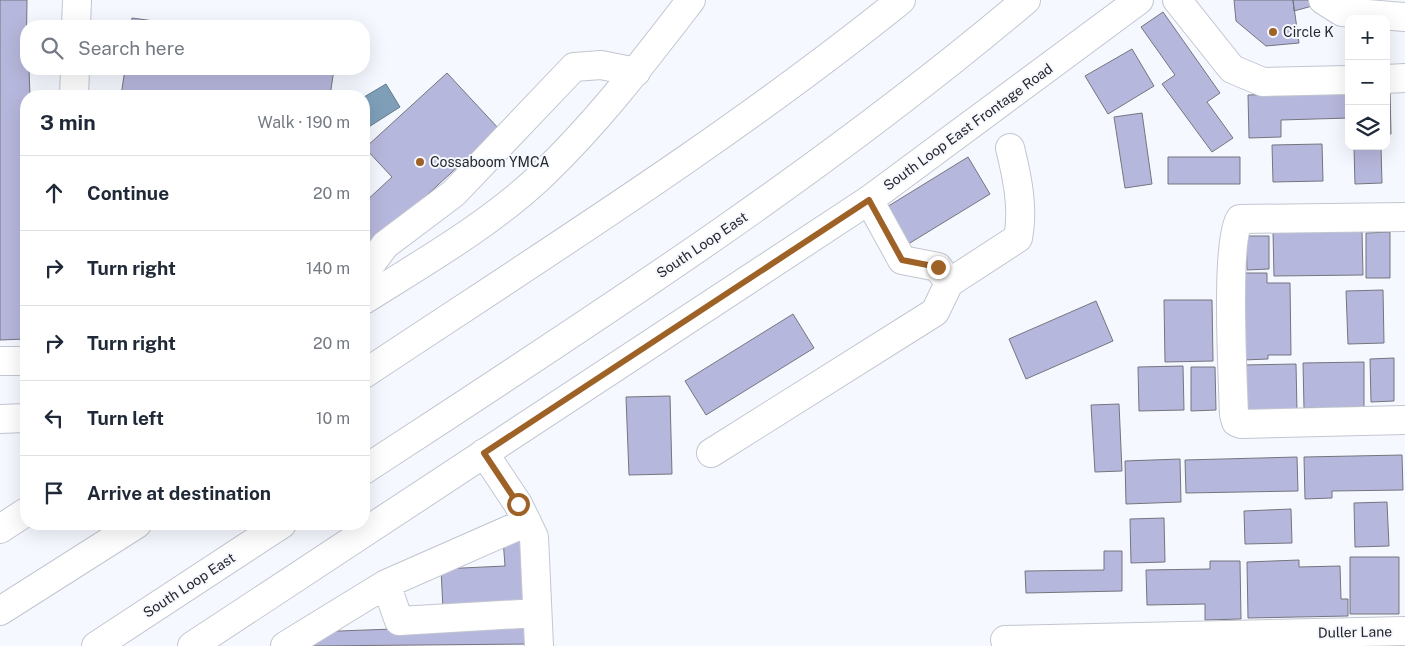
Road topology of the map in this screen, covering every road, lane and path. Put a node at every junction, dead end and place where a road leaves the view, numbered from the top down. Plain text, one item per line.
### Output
1 (77, 0) edge
2 (692, 0) edge
3 (901, 0) edge
4 (1026, 0) edge
5 (1140, 0) edge
6 (1177, 0) edge
7 (1323, 0) edge
8 (1388, 11) edge
9 (76, 20) edge
10 (636, 72) junction
11 (75, 75) edge
12 (1405, 78) edge
13 (1390, 79) edge
14 (1345, 80) edge
15 (74, 90) edge
16 (1010, 148) dead end
17 (869, 200) junction
18 (1405, 216) edge
19 (370, 264) edge
20 (370, 272) edge
21 (407, 272) junction
22 (949, 282) junction
23 (370, 296) edge
24 (0, 361) edge
25 (20, 361) edge
26 (370, 370) edge
27 (20, 418) edge
28 (0, 419) edge
29 (1405, 420) edge
30 (484, 453) junction
31 (711, 453) dead end
32 (370, 466) edge
33 (20, 516) edge
34 (527, 522) junction
35 (370, 528) edge
36 (0, 529) edge
37 (127, 530) edge
38 (273, 530) edge
39 (368, 530) edge
40 (386, 584) junction
41 (0, 596) edge
42 (0, 611) edge
43 (537, 613) junction
44 (1405, 631) edge
45 (1004, 640) dead end
46 (1106, 642) edge
47 (96, 646) edge
48 (192, 646) edge
49 (285, 646) edge
50 (539, 646) edge

1 - 9 main road
2 - 10 main road
3 - 26 main road
4 - 32 main road, South Loop East
5 - 17 main road, South Loop East Frontage Road
6 - 14 main road
7 - 8 main road
10 - 19 main road
10 - 21 main road
11 - 15 main road
12 - 13 main road
16 - 22 main road
17 - 22 main road
17 - 30 main road, South Loop East Frontage Road
18 - 29 main road
20 - 21 main road
21 - 23 main road
22 - 31 main road
24 - 25 main road
27 - 28 main road
30 - 34 main road
30 - 35 main road, South Loop East Frontage Road
33 - 36 main road
34 - 40 main road
34 - 43 main road
37 - 41 main road
37 - 42 main road
38 - 47 main road, South Loop East
39 - 48 main road, South Loop East Frontage Road
40 - 43 main road
40 - 49 main road
43 - 50 main road
44 - 46 main road, Duller Lane
45 - 46 main road, Duller Lane

